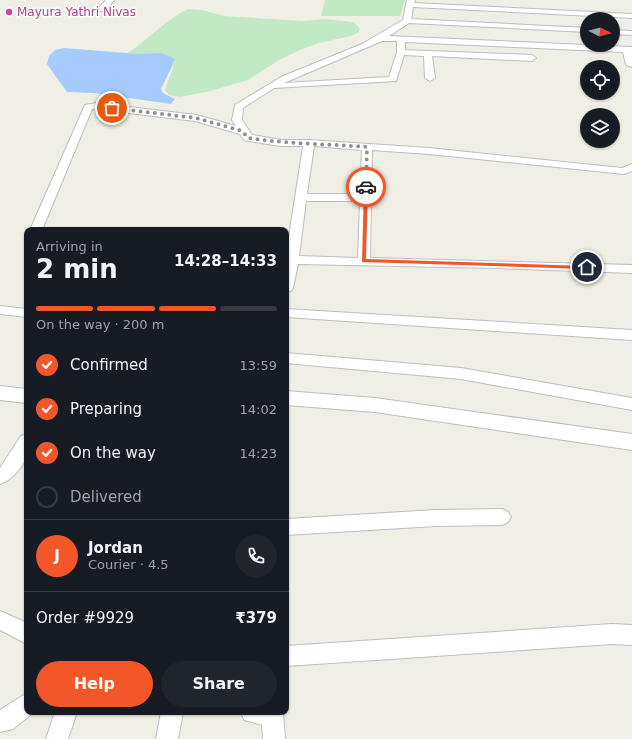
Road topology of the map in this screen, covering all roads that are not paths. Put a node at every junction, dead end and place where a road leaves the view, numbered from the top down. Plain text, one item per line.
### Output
1 (110, 0) edge
2 (523, 1) dead end
3 (411, 2) edge
4 (102, 9) dead end
5 (524, 11) junction
6 (632, 16) edge
7 (407, 21) junction
8 (580, 31) edge
9 (620, 33) edge
10 (632, 34) edge
11 (532, 36) junction
12 (380, 38) junction
13 (401, 39) junction
14 (630, 50) edge
15 (401, 52) junction
16 (428, 54) junction
17 (532, 58) junction
18 (630, 66) dead end
19 (536, 70) dead end
20 (430, 78) dead end
21 (268, 86) junction
22 (242, 131) junction
23 (309, 143) junction
24 (367, 147) junction
25 (632, 167) edge
26 (301, 197) junction
27 (366, 198) junction
28 (37, 227) edge
29 (289, 260) edge
30 (364, 261) junction
31 (632, 269) edge
32 (0, 310) edge
33 (24, 313) edge
34 (289, 313) edge
35 (632, 335) edge
36 (289, 358) edge
37 (0, 393) edge
38 (24, 396) edge
39 (289, 398) edge
40 (632, 404) edge
41 (632, 442) edge
42 (24, 445) edge
43 (0, 477) edge
44 (502, 517) dead end
45 (289, 527) edge
46 (0, 620) edge
47 (24, 632) edge
48 (632, 636) edge
49 (289, 656) edge
50 (24, 706) edge
51 (65, 715) edge
52 (172, 715) edge
53 (266, 715) edge
54 (0, 721) edge
55 (57, 739) edge
56 (168, 739) edge
57 (274, 739) edge

1 - 4 street
2 - 5 street
3 - 5 street
3 - 7 street
5 - 6 street
5 - 11 street
7 - 11 street
7 - 12 street
8 - 11 street
9 - 10 street
11 - 13 street
11 - 14 street
11 - 17 street
12 - 13 street
12 - 21 street
13 - 15 street
14 - 18 street
15 - 16 street
15 - 21 street
16 - 17 street
16 - 20 street
17 - 19 street
21 - 22 street
22 - 23 street
22 - 28 street
23 - 24 street
23 - 26 street
24 - 25 street
24 - 27 street
26 - 27 street
26 - 29 street
27 - 30 street
29 - 30 street
30 - 31 street
32 - 33 street
34 - 35 street
36 - 40 street
37 - 38 street
39 - 41 street
42 - 43 street
44 - 45 street
46 - 47 street
48 - 49 street
50 - 54 street
51 - 55 street
52 - 56 street
53 - 57 street

